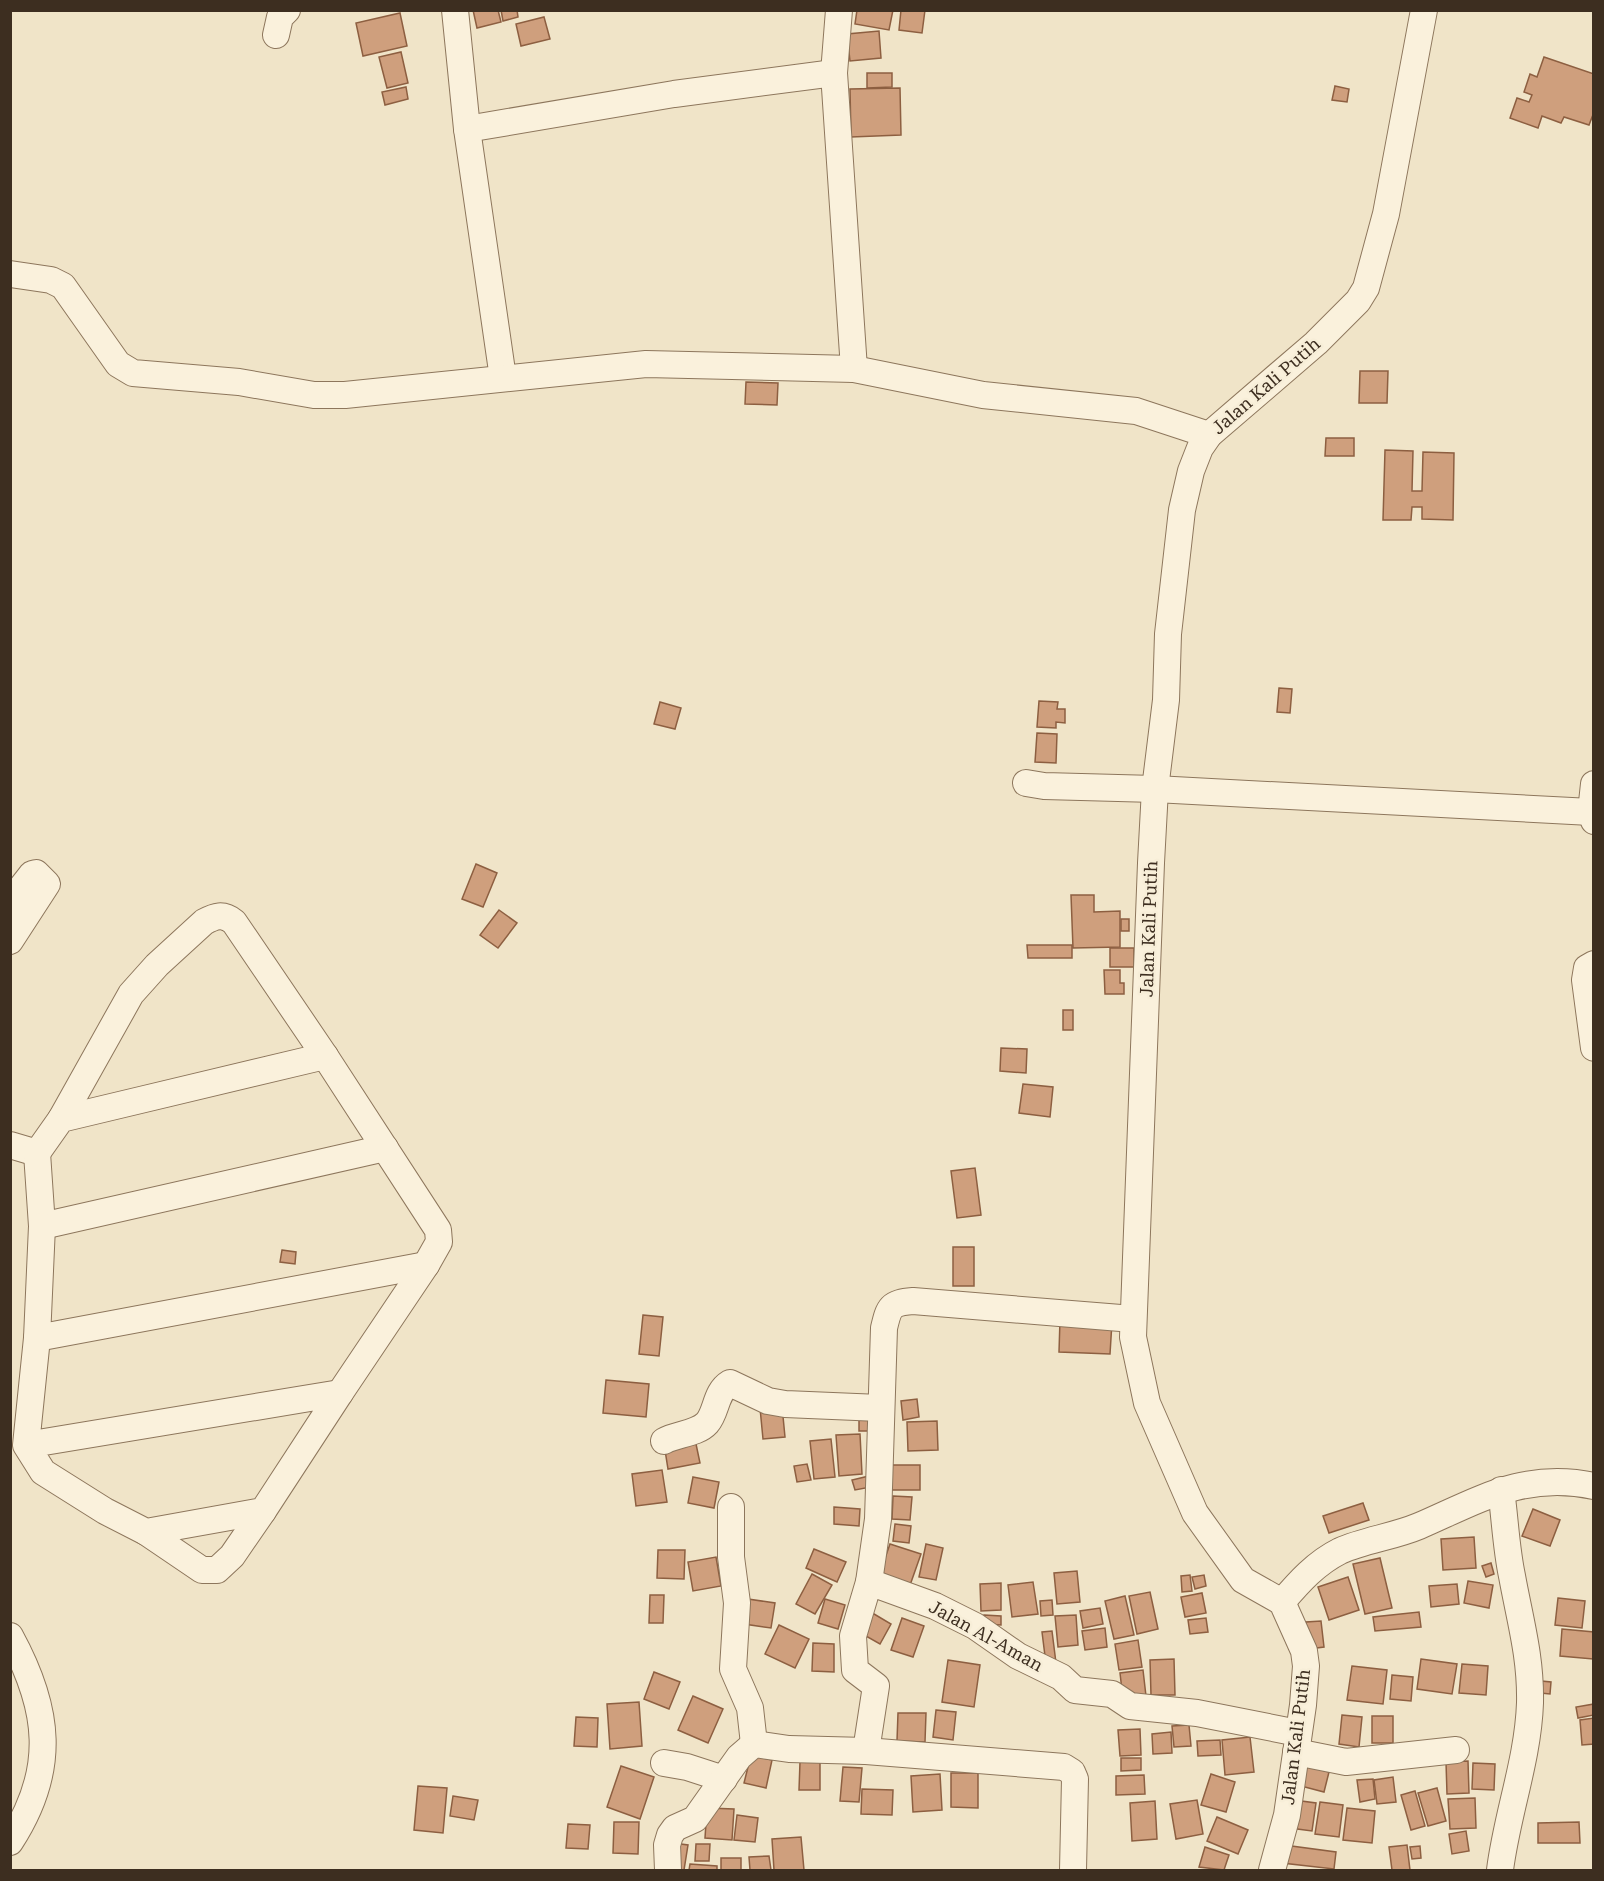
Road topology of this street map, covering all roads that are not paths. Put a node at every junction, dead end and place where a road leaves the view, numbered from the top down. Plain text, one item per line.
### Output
1 (287, 10) edge
2 (455, 10) edge
3 (839, 10) edge
4 (1425, 10) edge
5 (276, 35) dead end
6 (834, 73) junction
7 (467, 129) junction
8 (10, 274) edge
9 (854, 369) junction
10 (503, 378) junction
11 (1209, 435) junction
12 (1026, 783) dead end
13 (1593, 784) edge
14 (1155, 789) junction
15 (1592, 816) edge
16 (10, 902) edge
17 (10, 941) edge
18 (1593, 964) edge
19 (1593, 1048) edge
20 (325, 1056) junction
21 (61, 1119) junction
22 (10, 1145) edge
23 (385, 1148) junction
24 (37, 1153) junction
25 (42, 1226) junction
26 (426, 1265) junction
27 (1133, 1318) junction
28 (37, 1338) junction
29 (340, 1393) junction
30 (880, 1408) junction
31 (663, 1441) dead end
32 (26, 1445) junction
33 (1593, 1486) edge
34 (1501, 1490) junction
35 (731, 1507) dead end
36 (263, 1511) junction
37 (146, 1532) junction
38 (869, 1582) junction
39 (1281, 1602) junction
40 (10, 1636) edge
41 (1297, 1742) junction
42 (754, 1744) junction
43 (1456, 1750) dead end
44 (866, 1751) junction
45 (664, 1763) dead end
46 (724, 1779) junction
47 (10, 1842) edge
48 (668, 1870) edge
49 (1073, 1870) edge
50 (1272, 1870) edge
51 (1500, 1870) edge

1 - 5 street
2 - 7 street
3 - 6 street
4 - 11 street, Jalan Kali Putih
6 - 7 street
6 - 9 street
7 - 10 street
8 - 10 street
9 - 10 street
9 - 11 street
11 - 14 street, Jalan Kali Putih
12 - 14 street
13 - 15 street
14 - 15 street
14 - 27 street, Jalan Kali Putih
16 - 17 street
18 - 19 street
20 - 21 street
20 - 21 street
20 - 23 street
21 - 24 street
22 - 24 street
23 - 25 street
23 - 26 street
24 - 25 street
25 - 28 street
26 - 28 street
26 - 29 street
27 - 30 street
27 - 39 street, Jalan Kali Putih
28 - 32 street
29 - 32 street
29 - 36 street
30 - 31 street
30 - 38 street
32 - 37 street
33 - 34 street
34 - 39 street
34 - 51 street
35 - 42 street
36 - 37 street
36 - 37 street
38 - 41 street, Jalan Al-Aman
38 - 44 street
39 - 41 street, Jalan Kali Putih
40 - 47 street
41 - 43 street, Jalan Al-Aman
41 - 50 street, Jalan Kali Putih
42 - 44 street
42 - 46 street
44 - 49 street
45 - 46 street
46 - 48 street

